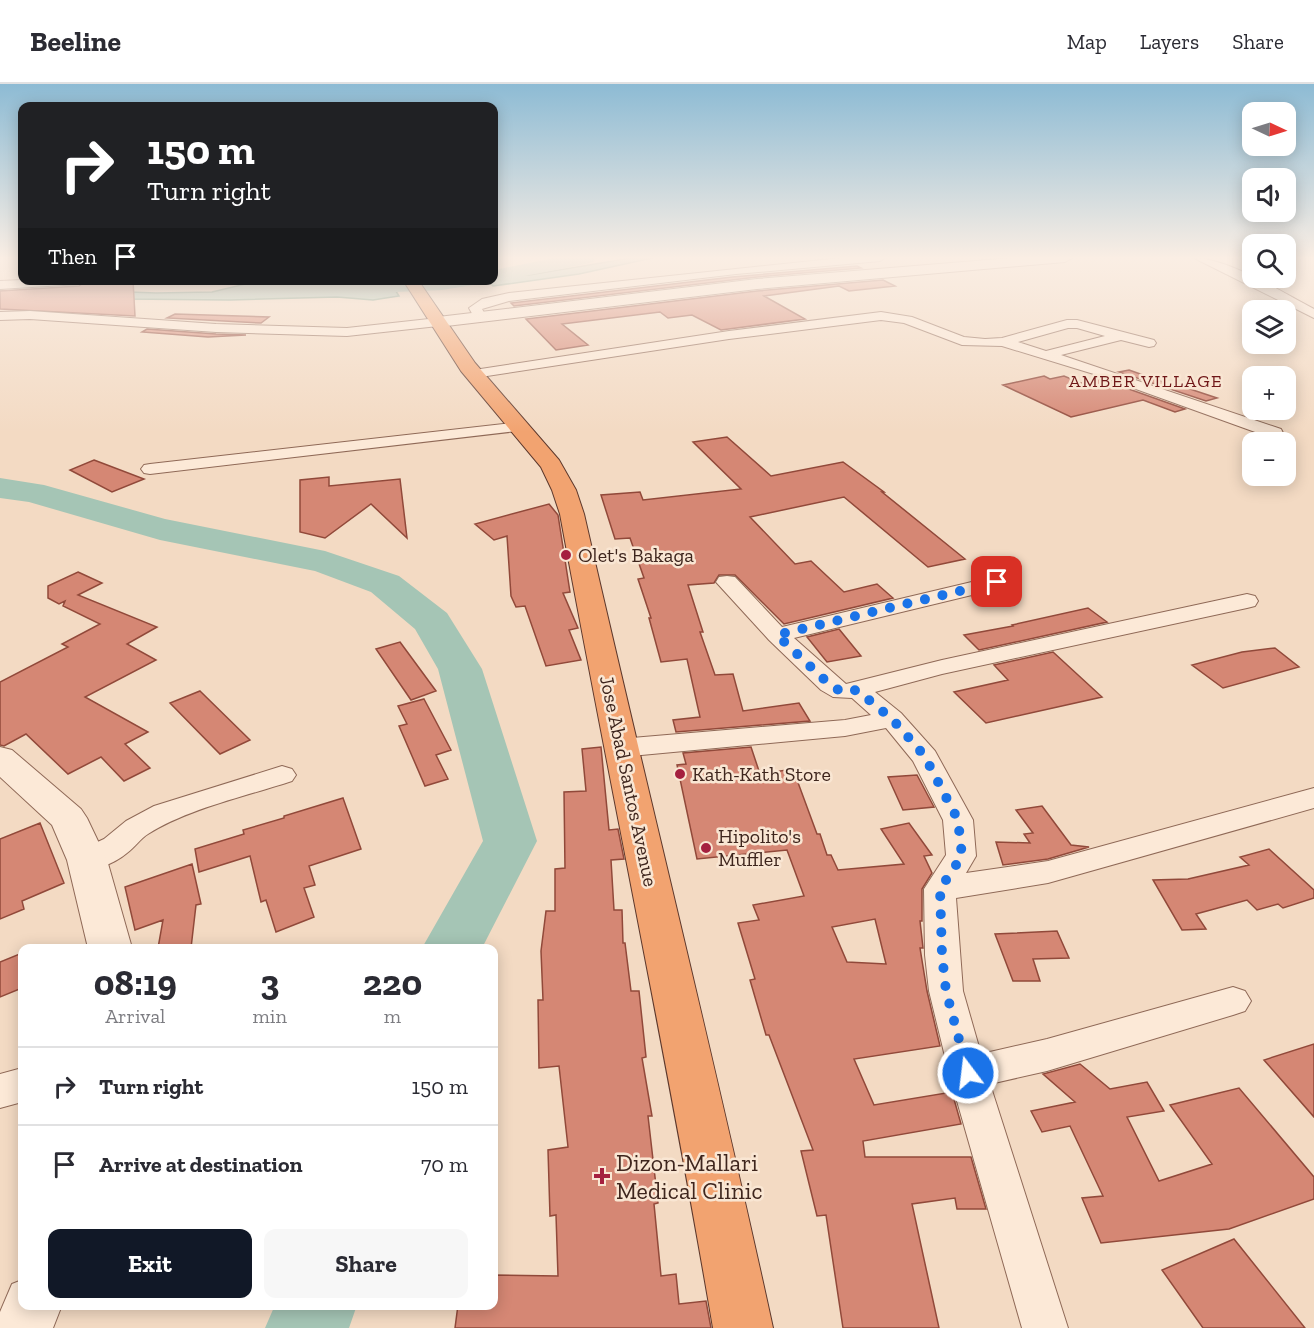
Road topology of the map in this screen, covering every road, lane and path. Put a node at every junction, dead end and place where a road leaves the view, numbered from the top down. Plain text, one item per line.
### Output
1 (18, 316) edge
2 (434, 316) edge
3 (480, 316) edge
4 (881, 316) edge
5 (881, 316) edge
6 (437, 320) junction
7 (1123, 335) junction
8 (1004, 342) junction
9 (1149, 343) dead end
10 (1044, 355) junction
11 (471, 370) junction
12 (520, 427) junction
13 (1272, 432) edge
14 (150, 470) dead end
15 (727, 582) dead end
16 (997, 582) dead end
17 (1247, 601) dead end
18 (777, 635) junction
19 (857, 690) junction
20 (892, 719) junction
21 (620, 748) junction
22 (0, 758) edge
23 (282, 775) dead end
24 (1314, 798) edge
25 (87, 860) junction
26 (940, 889) junction
27 (109, 944) edge
28 (1233, 1001) dead end
29 (968, 1073) junction
30 (18, 1086) edge
31 (0, 1091) edge
32 (31, 1310) edge
33 (23, 1328) edge
34 (743, 1328) edge
35 (1045, 1328) edge

1 - 6 street
2 - 6 highway, Jose Abad Santos Avenue
3 - 6 street
4 - 8 street
5 - 11 street
6 - 11 highway, Jose Abad Santos Avenue
7 - 8 street
7 - 9 street
7 - 10 street
8 - 10 street
10 - 13 street
11 - 12 highway, Jose Abad Santos Avenue
12 - 14 street
12 - 21 highway, Jose Abad Santos Avenue
15 - 18 street
16 - 18 street
17 - 19 street
18 - 19 street
19 - 20 street
20 - 21 street
20 - 26 street
21 - 34 highway, Jose Abad Santos Avenue
22 - 25 street
23 - 25 street
24 - 26 street
25 - 27 street
26 - 29 street
28 - 29 street
29 - 35 street
30 - 31 street
32 - 33 street

